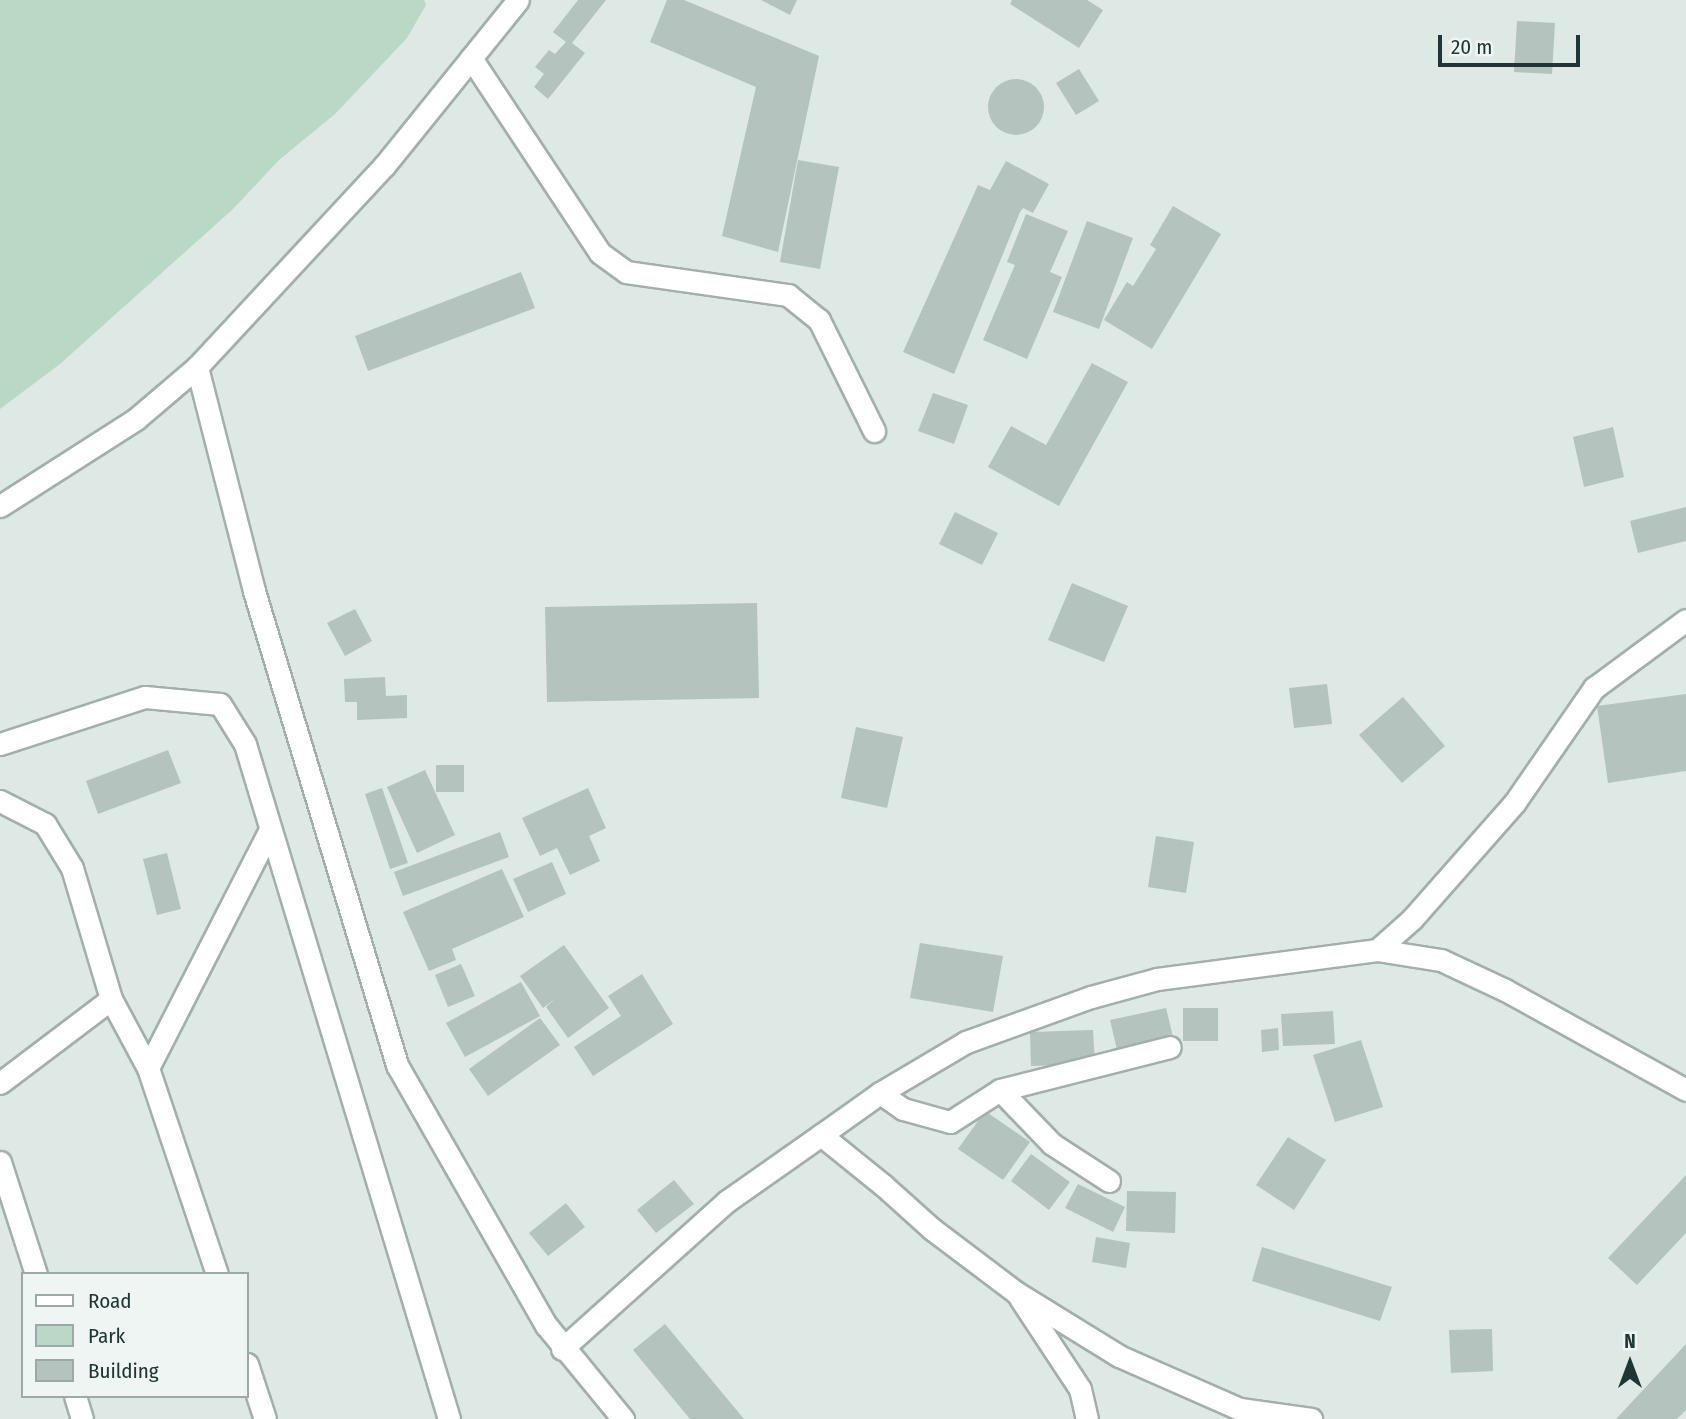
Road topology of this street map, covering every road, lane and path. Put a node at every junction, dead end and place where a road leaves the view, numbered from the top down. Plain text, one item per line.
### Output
1 (512, 2) edge
2 (471, 58) junction
3 (197, 367) junction
4 (874, 431) dead end
5 (0, 506) edge
6 (1686, 620) edge
7 (0, 744) edge
8 (0, 801) edge
9 (270, 830) junction
10 (1377, 950) junction
11 (111, 999) junction
12 (1170, 1047) dead end
13 (148, 1068) junction
14 (0, 1083) edge
15 (1000, 1090) junction
16 (1686, 1090) edge
17 (880, 1093) junction
18 (821, 1135) junction
19 (0, 1162) edge
20 (1109, 1181) dead end
21 (35, 1272) edge
22 (215, 1272) edge
23 (1017, 1293) junction
24 (562, 1349) junction
25 (248, 1367) edge
26 (76, 1398) edge
27 (1240, 1409) junction
28 (82, 1419) edge
29 (265, 1419) edge
30 (449, 1419) edge
31 (623, 1419) edge
32 (1087, 1419) edge
33 (1263, 1419) edge
34 (1311, 1419) edge

1 - 2 street
2 - 3 street
2 - 4 street
3 - 5 street
3 - 24 street
6 - 10 street
7 - 9 street
8 - 11 street
9 - 13 street
9 - 30 street
10 - 16 street
10 - 17 street
11 - 13 street
11 - 14 street
12 - 15 street
13 - 22 street
15 - 17 street
15 - 20 street
17 - 18 street
18 - 23 street
18 - 24 street
19 - 21 street
23 - 27 street
23 - 32 street
24 - 31 street
25 - 29 street
26 - 28 street
27 - 33 street
27 - 34 street

